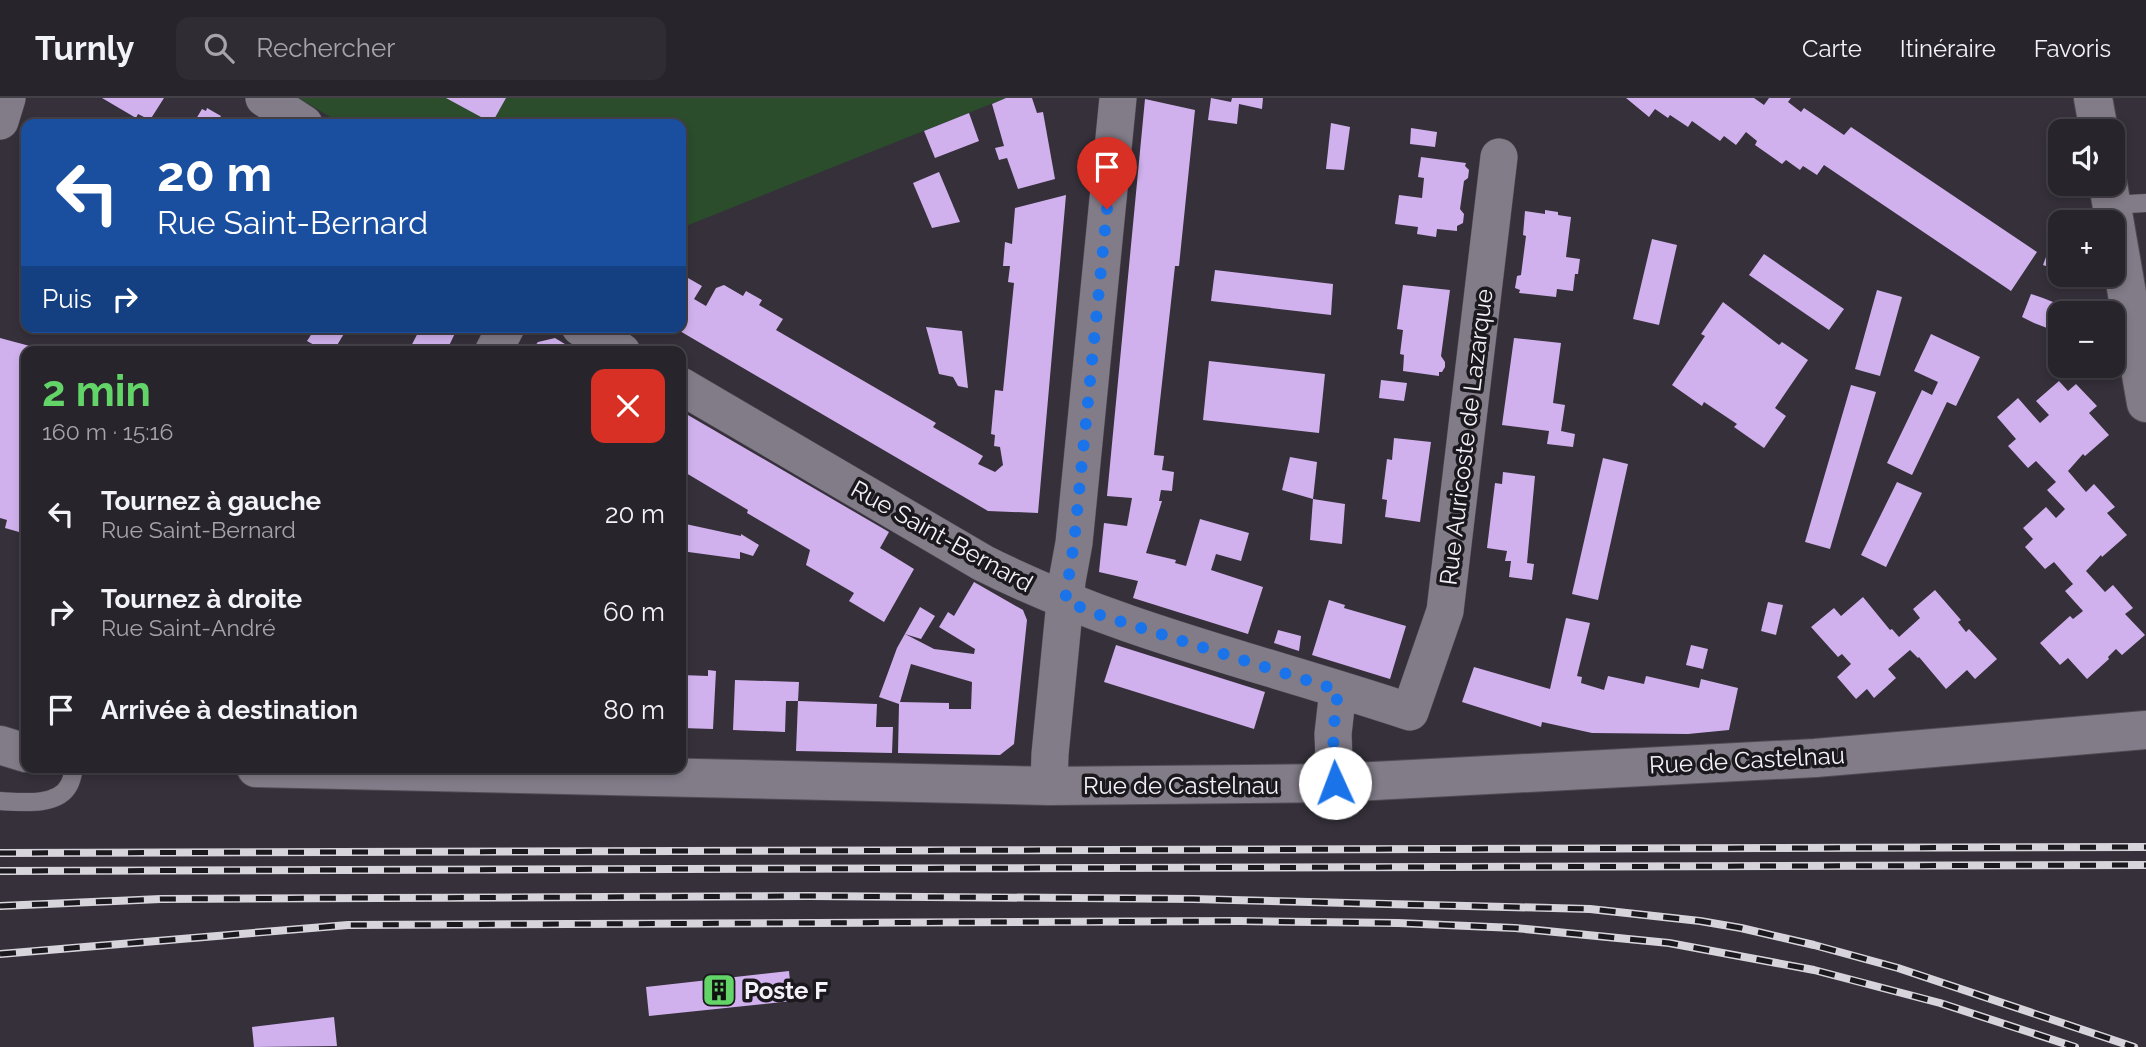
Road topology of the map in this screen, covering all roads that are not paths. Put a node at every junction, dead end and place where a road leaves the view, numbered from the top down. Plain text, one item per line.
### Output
1 (7, 98) edge
2 (264, 98) edge
3 (1118, 98) edge
4 (2093, 98) edge
5 (296, 119) edge
6 (2097, 119) edge
7 (0, 121) edge
8 (1499, 157) dead end
9 (2122, 197) edge
10 (590, 333) edge
11 (612, 346) edge
12 (686, 389) edge
13 (2146, 403) edge
14 (1065, 601) junction
15 (1338, 690) junction
16 (1410, 712) joint
17 (2146, 730) edge
18 (0, 745) edge
19 (21, 751) edge
20 (72, 773) edge
21 (479, 773) edge
22 (1335, 783) junction
23 (1049, 786) junction
24 (0, 801) edge

1 - 7 street
2 - 5 street
3 - 14 street
4 - 6 street
8 - 16 street, Rue Auricoste de Lazarque
9 - 13 street
10 - 11 street
12 - 14 street, Rue Saint-Bernard
14 - 15 street, Rue Saint-Bernard
14 - 23 street
15 - 16 street, Rue Saint-Bernard
15 - 22 street
17 - 22 street, Rue de Castelnau
18 - 19 street
20 - 24 lane
21 - 23 street, Rue de Castelnau
22 - 23 street, Rue de Castelnau

